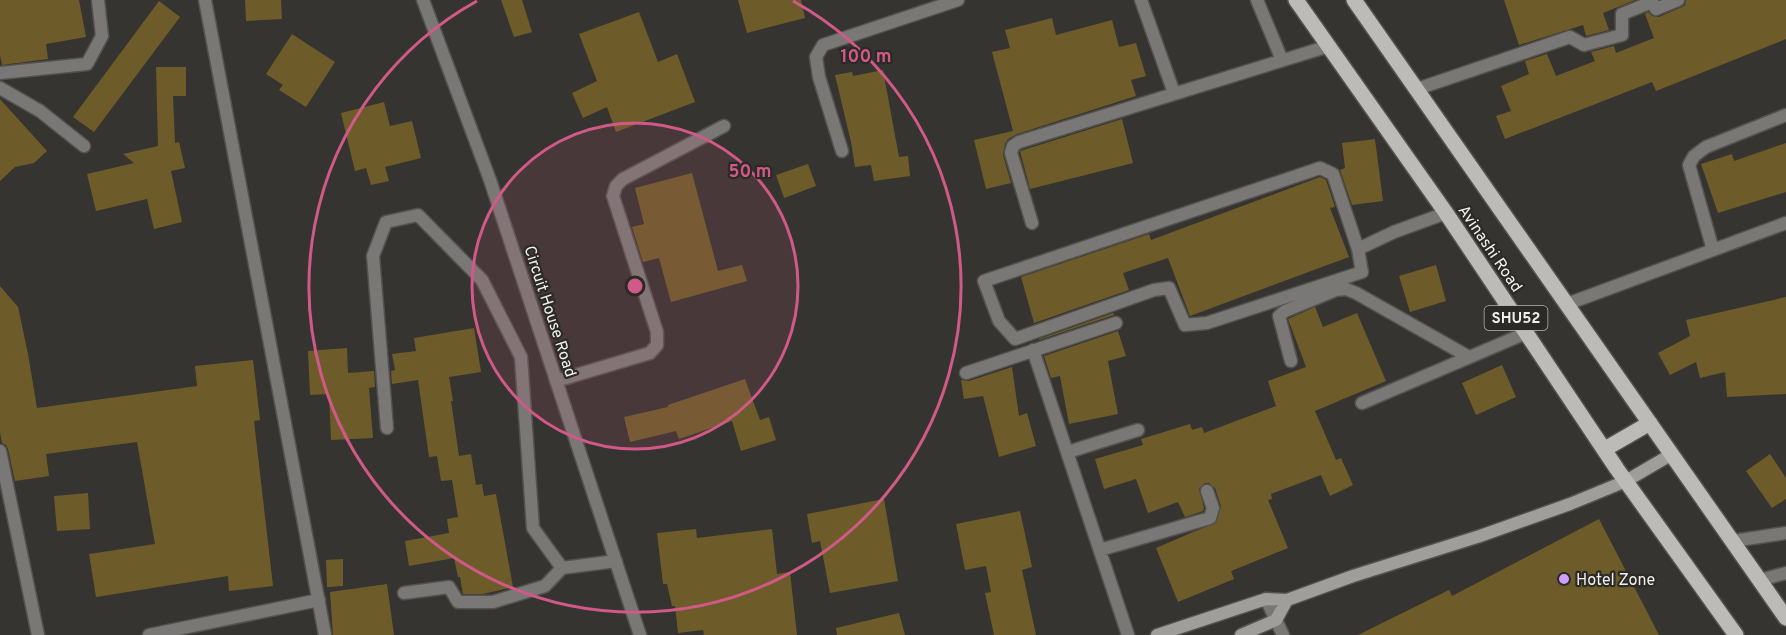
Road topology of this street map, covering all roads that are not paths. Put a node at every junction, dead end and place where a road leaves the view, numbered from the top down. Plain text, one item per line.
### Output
1 (98, 0) edge
2 (205, 0) edge
3 (423, 0) edge
4 (958, 0) edge
5 (1141, 0) edge
6 (1257, 0) edge
7 (1296, 0) edge
8 (1354, 0) edge
9 (1678, 0) edge
10 (1329, 46) junction
11 (1282, 60) junction
12 (0, 73) edge
13 (0, 88) edge
14 (1417, 89) junction
15 (1174, 93) junction
16 (1786, 115) edge
17 (724, 126) dead end
18 (84, 146) dead end
19 (842, 151) dead end
20 (1446, 213) junction
21 (1032, 223) dead end
22 (1786, 224) edge
23 (1358, 249) junction
24 (1713, 250) junction
25 (1567, 304) junction
26 (1116, 323) dead end
27 (1526, 333) junction
28 (1033, 350) junction
29 (1469, 357) junction
30 (1292, 361) dead end
31 (966, 373) dead end
32 (556, 381) junction
33 (1362, 403) dead end
34 (1650, 423) junction
35 (387, 428) dead end
36 (1138, 430) dead end
37 (1605, 449) junction
38 (0, 451) edge
39 (1068, 452) junction
40 (1672, 454) junction
41 (3, 480) edge
42 (1626, 481) junction
43 (1207, 491) dead end
44 (1786, 532) edge
45 (1733, 541) junction
46 (1100, 550) junction
47 (615, 561) junction
48 (562, 568) junction
49 (1786, 573) edge
50 (1760, 580) junction
51 (404, 593) dead end
52 (1266, 599) junction
53 (319, 600) junction
54 (1287, 600) junction
55 (1786, 618) edge
56 (1276, 620) junction
57 (1729, 633) edge
58 (38, 635) edge
59 (149, 635) edge
60 (325, 635) edge
61 (640, 635) edge
62 (1128, 635) edge
63 (1157, 635) edge
64 (1241, 635) edge
65 (1284, 635) edge

1 - 12 street
2 - 53 street
3 - 32 street, Circuit House Road
4 - 19 street
5 - 15 street
6 - 11 street
7 - 10 main road, Avinashi Road / SHU52
8 - 14 main road, Avinashi Road / SHU52
9 - 14 street
10 - 11 street
10 - 20 main road, Avinashi Road / SHU52
11 - 15 street
13 - 18 street
14 - 25 main road, Avinashi Road / SHU52
15 - 21 street
16 - 24 street
17 - 32 street
20 - 23 street
20 - 27 main road, Avinashi Road / SHU52
22 - 24 street
23 - 23 street
24 - 25 street
25 - 34 main road, Avinashi Road / SHU52
26 - 28 street
27 - 29 street
27 - 37 main road, Avinashi Road / SHU52
28 - 31 street
28 - 39 street
29 - 30 street
29 - 33 street
32 - 47 street, Circuit House Road
34 - 37 main road
34 - 40 main road, Avinashi Road / SHU52
35 - 48 street
36 - 39 street
37 - 42 main road, Avinashi Road / SHU52
38 - 41 street
39 - 46 street
40 - 42 main road
40 - 45 main road, Avinashi Road / SHU52
41 - 58 street
42 - 54 main road
42 - 57 main road, Avinashi Road / SHU52
43 - 46 street
44 - 45 street
45 - 50 main road, Avinashi Road / SHU52
46 - 62 street
47 - 48 street
47 - 61 street, Circuit House Road
48 - 51 street
49 - 50 street
50 - 55 main road, Avinashi Road / SHU52
52 - 54 main road
52 - 56 street
52 - 63 main road
53 - 59 street
53 - 60 street
54 - 56 main road
56 - 64 main road
56 - 65 street

